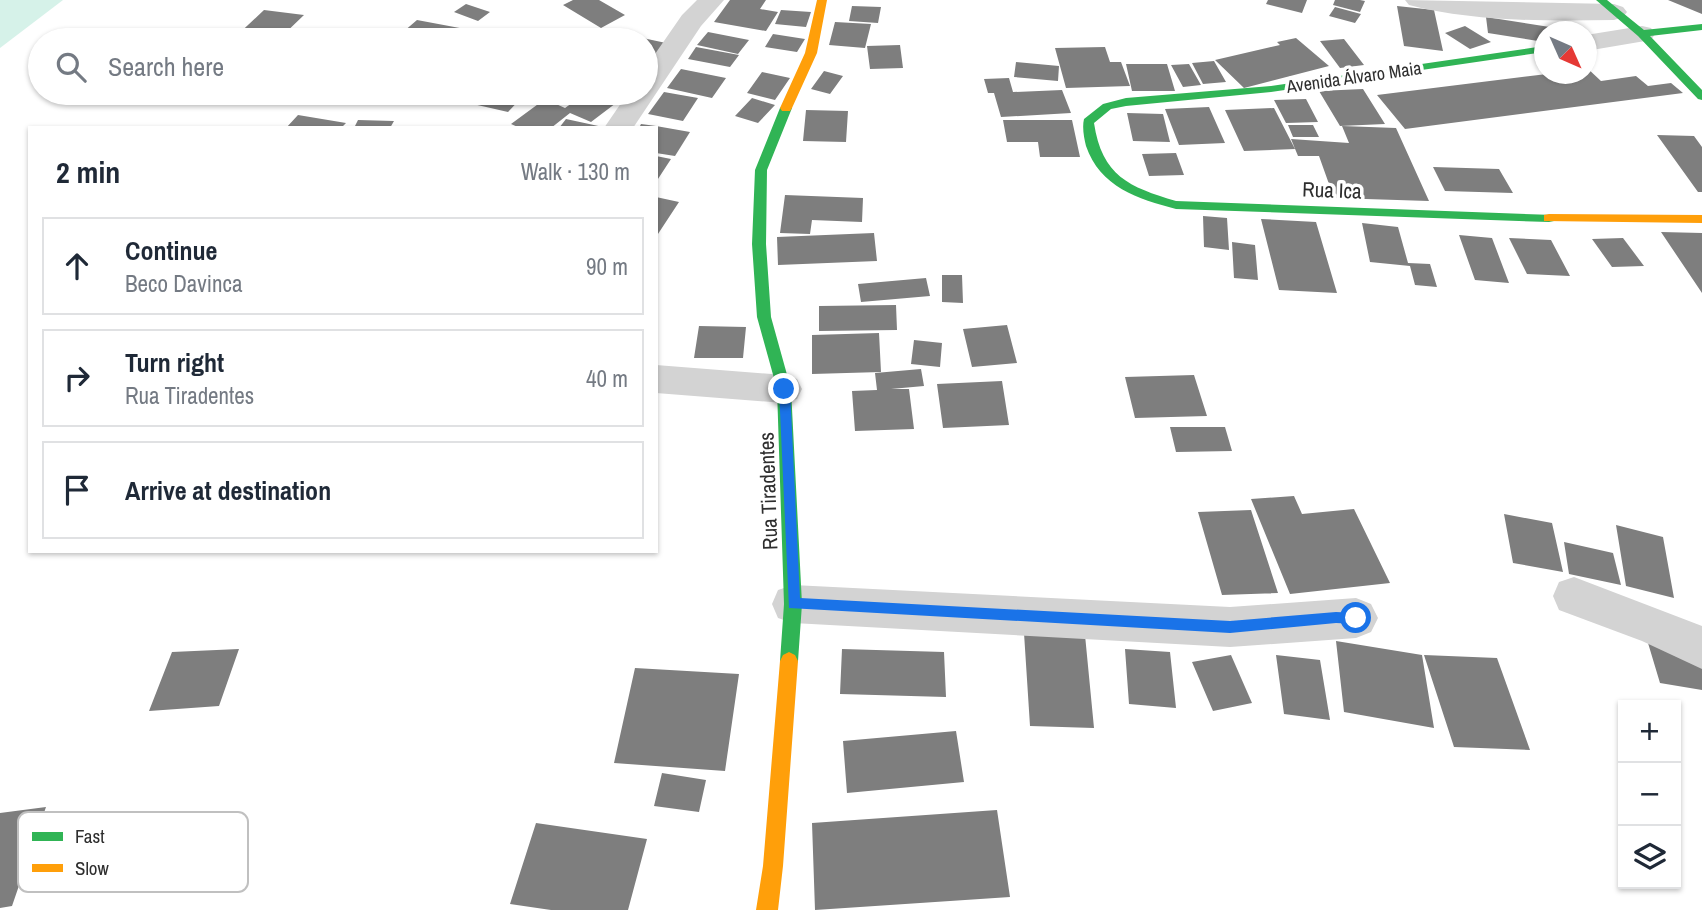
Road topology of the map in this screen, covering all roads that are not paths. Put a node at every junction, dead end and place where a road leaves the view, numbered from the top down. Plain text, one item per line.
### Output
1 (711, 0) edge
2 (822, 0) edge
3 (1418, 0) edge
4 (1608, 6) edge
5 (1702, 27) edge
6 (1642, 34) junction
7 (1597, 41) edge
8 (1534, 51) edge
9 (658, 70) edge
10 (1702, 97) edge
11 (1162, 100) joint
12 (634, 105) edge
13 (619, 126) edge
14 (1702, 219) edge
15 (658, 379) edge
16 (784, 389) junction
17 (1574, 596) dead end
18 (793, 604) junction
19 (1356, 618) dead end
20 (1702, 648) edge
21 (767, 910) edge

1 - 9 street
2 - 16 street, Rua Tiradentes
3 - 4 street
4 - 6 street
5 - 6 street
6 - 7 street
6 - 10 street
8 - 11 street, Avenida Álvaro Maia
11 - 14 street, Rua Ica
12 - 13 street
15 - 16 street
16 - 18 street, Rua Tiradentes
17 - 20 street
18 - 19 street
18 - 21 street, Rua Tiradentes

